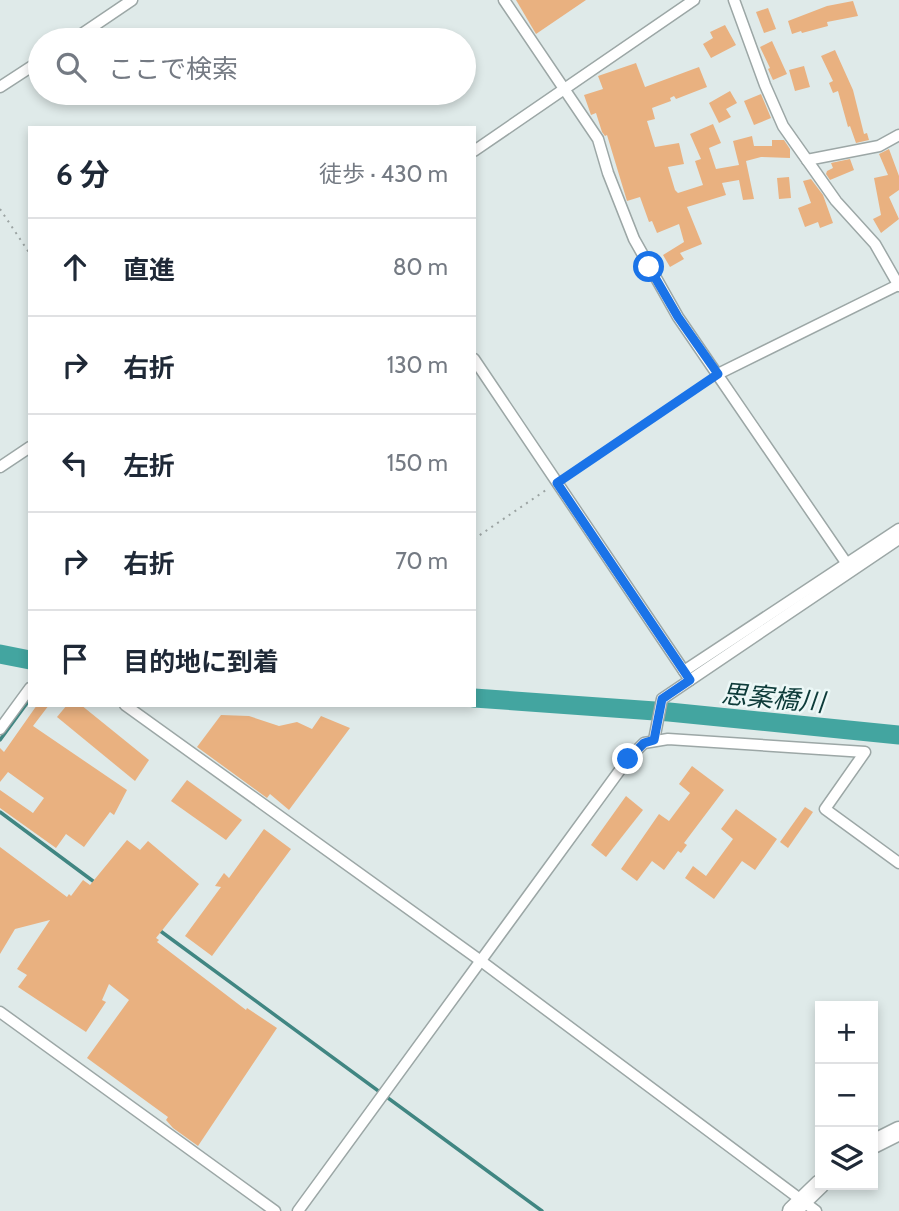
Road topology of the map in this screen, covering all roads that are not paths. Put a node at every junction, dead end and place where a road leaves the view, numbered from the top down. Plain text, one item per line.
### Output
1 (132, 0) edge
2 (504, 0) edge
3 (694, 0) edge
4 (734, 0) edge
5 (91, 28) edge
6 (28, 69) edge
7 (0, 87) edge
8 (564, 90) junction
9 (899, 135) edge
10 (476, 150) edge
11 (807, 160) junction
12 (899, 286) edge
13 (476, 362) edge
14 (718, 374) junction
15 (28, 448) edge
16 (0, 467) edge
17 (899, 529) edge
18 (899, 539) edge
19 (847, 564) junction
20 (687, 676) junction
21 (28, 691) edge
22 (128, 707) edge
23 (0, 729) edge
24 (655, 736) junction
25 (899, 863) edge
26 (481, 961) junction
27 (0, 1012) edge
28 (899, 1130) edge
29 (878, 1141) edge
30 (816, 1190) edge
31 (803, 1207) edge
32 (275, 1211) edge
33 (298, 1211) edge

1 - 5 street
2 - 8 street
3 - 8 street
4 - 11 street
6 - 7 street
8 - 10 street
8 - 14 street
9 - 11 street
11 - 12 street
12 - 14 street
13 - 20 street
14 - 19 street
15 - 16 street
17 - 19 street
18 - 20 street
19 - 20 street
20 - 24 street
21 - 23 street
22 - 26 street
24 - 25 street
24 - 26 street
26 - 31 street
26 - 33 street
27 - 32 street
28 - 29 highway
30 - 31 highway

